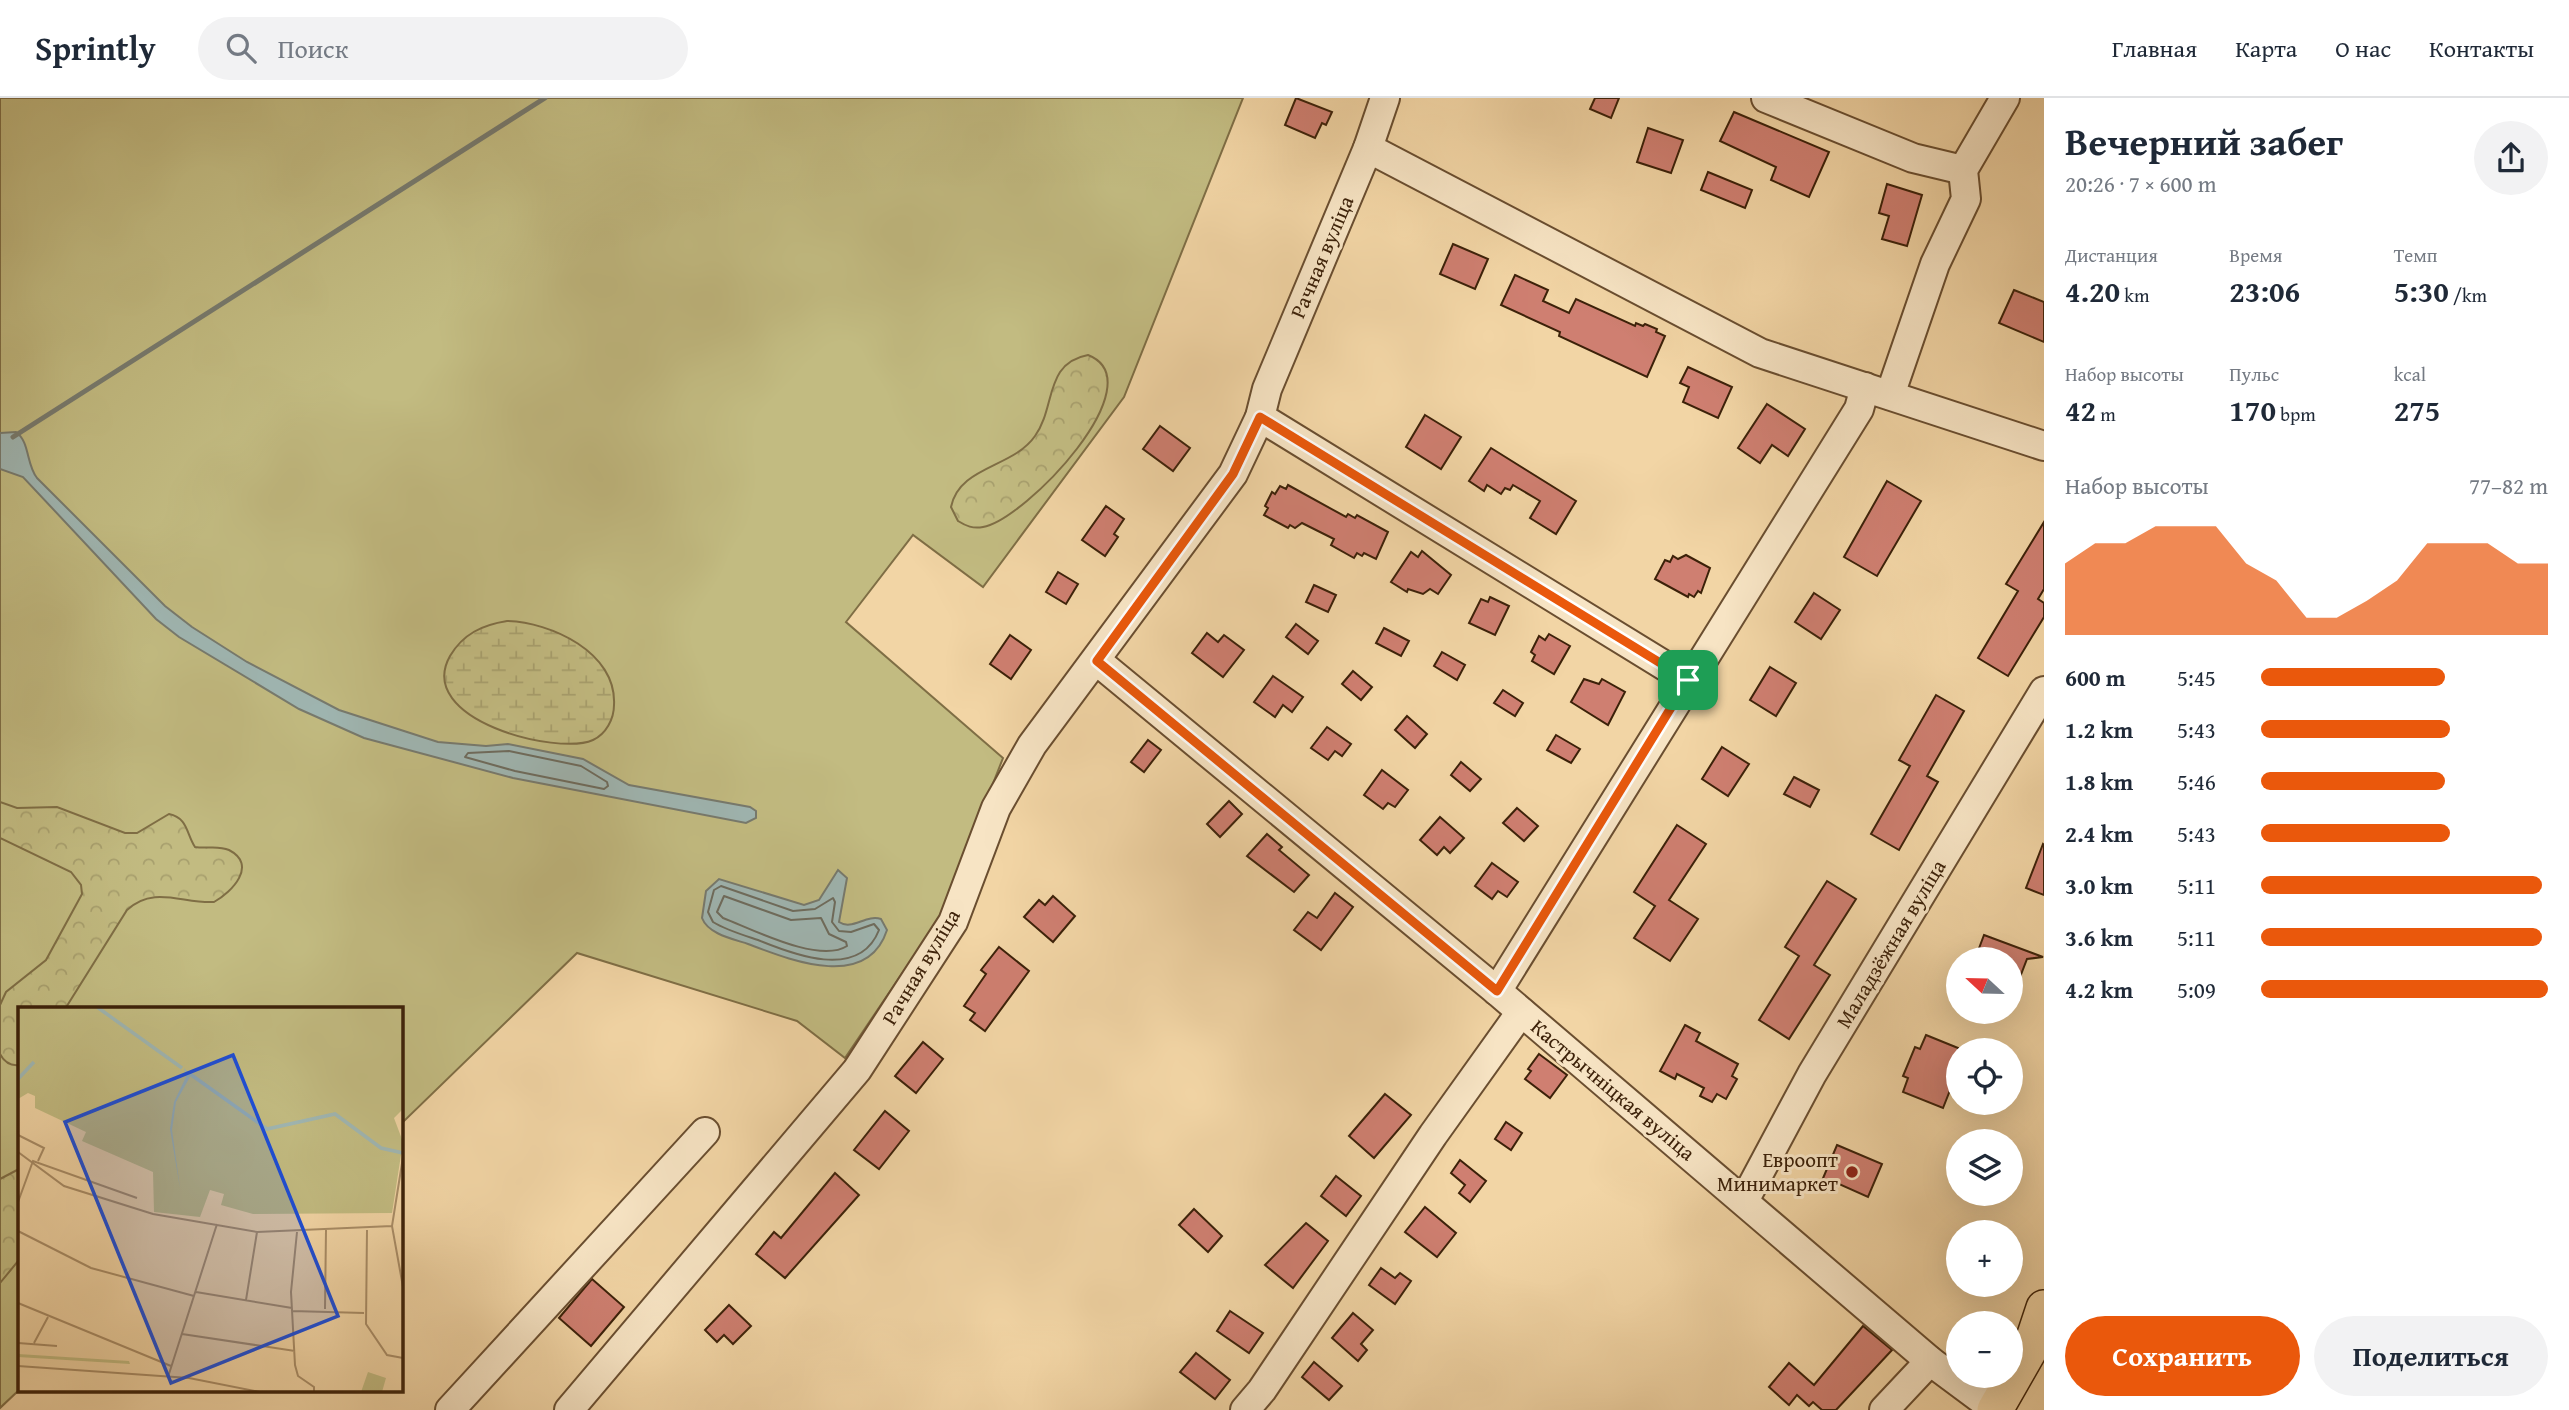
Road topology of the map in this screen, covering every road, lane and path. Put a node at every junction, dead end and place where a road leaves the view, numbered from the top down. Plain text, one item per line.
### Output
1 (1385, 98) edge
2 (1766, 98) edge
3 (2005, 98) edge
4 (1368, 148) junction
5 (1963, 170) junction
6 (1878, 391) junction
7 (1260, 417) junction
8 (2044, 446) edge
9 (1097, 661) junction
10 (1688, 680) junction
11 (2044, 691) edge
12 (1497, 991) junction
13 (1521, 1012) junction
14 (705, 1132) dead end
15 (1744, 1200) junction
16 (2044, 1308) edge
17 (1930, 1361) junction
18 (450, 1410) edge
19 (569, 1410) edge
20 (1245, 1410) edge
21 (1884, 1410) edge
22 (1996, 1410) edge

1 - 4 street, Рачная вуліца
2 - 5 street
3 - 5 street
4 - 6 street
4 - 7 street, Рачная вуліца
5 - 6 street
6 - 8 street
6 - 10 street
7 - 9 street, Рачная вуліца
7 - 10 street
9 - 12 street, Кастрычніцкая вуліца
9 - 19 street, Рачная вуліца
10 - 12 street
11 - 15 street, Маладзёжная вуліца
12 - 13 street, Кастрычніцкая вуліца
13 - 15 street, Кастрычніцкая вуліца
13 - 20 street, Кастрычніцкая вуліца
14 - 18 street
15 - 17 street, Кастрычніцкая вуліца
16 - 22 main road
17 - 21 street
17 - 22 street, Кастрычніцкая вуліца

